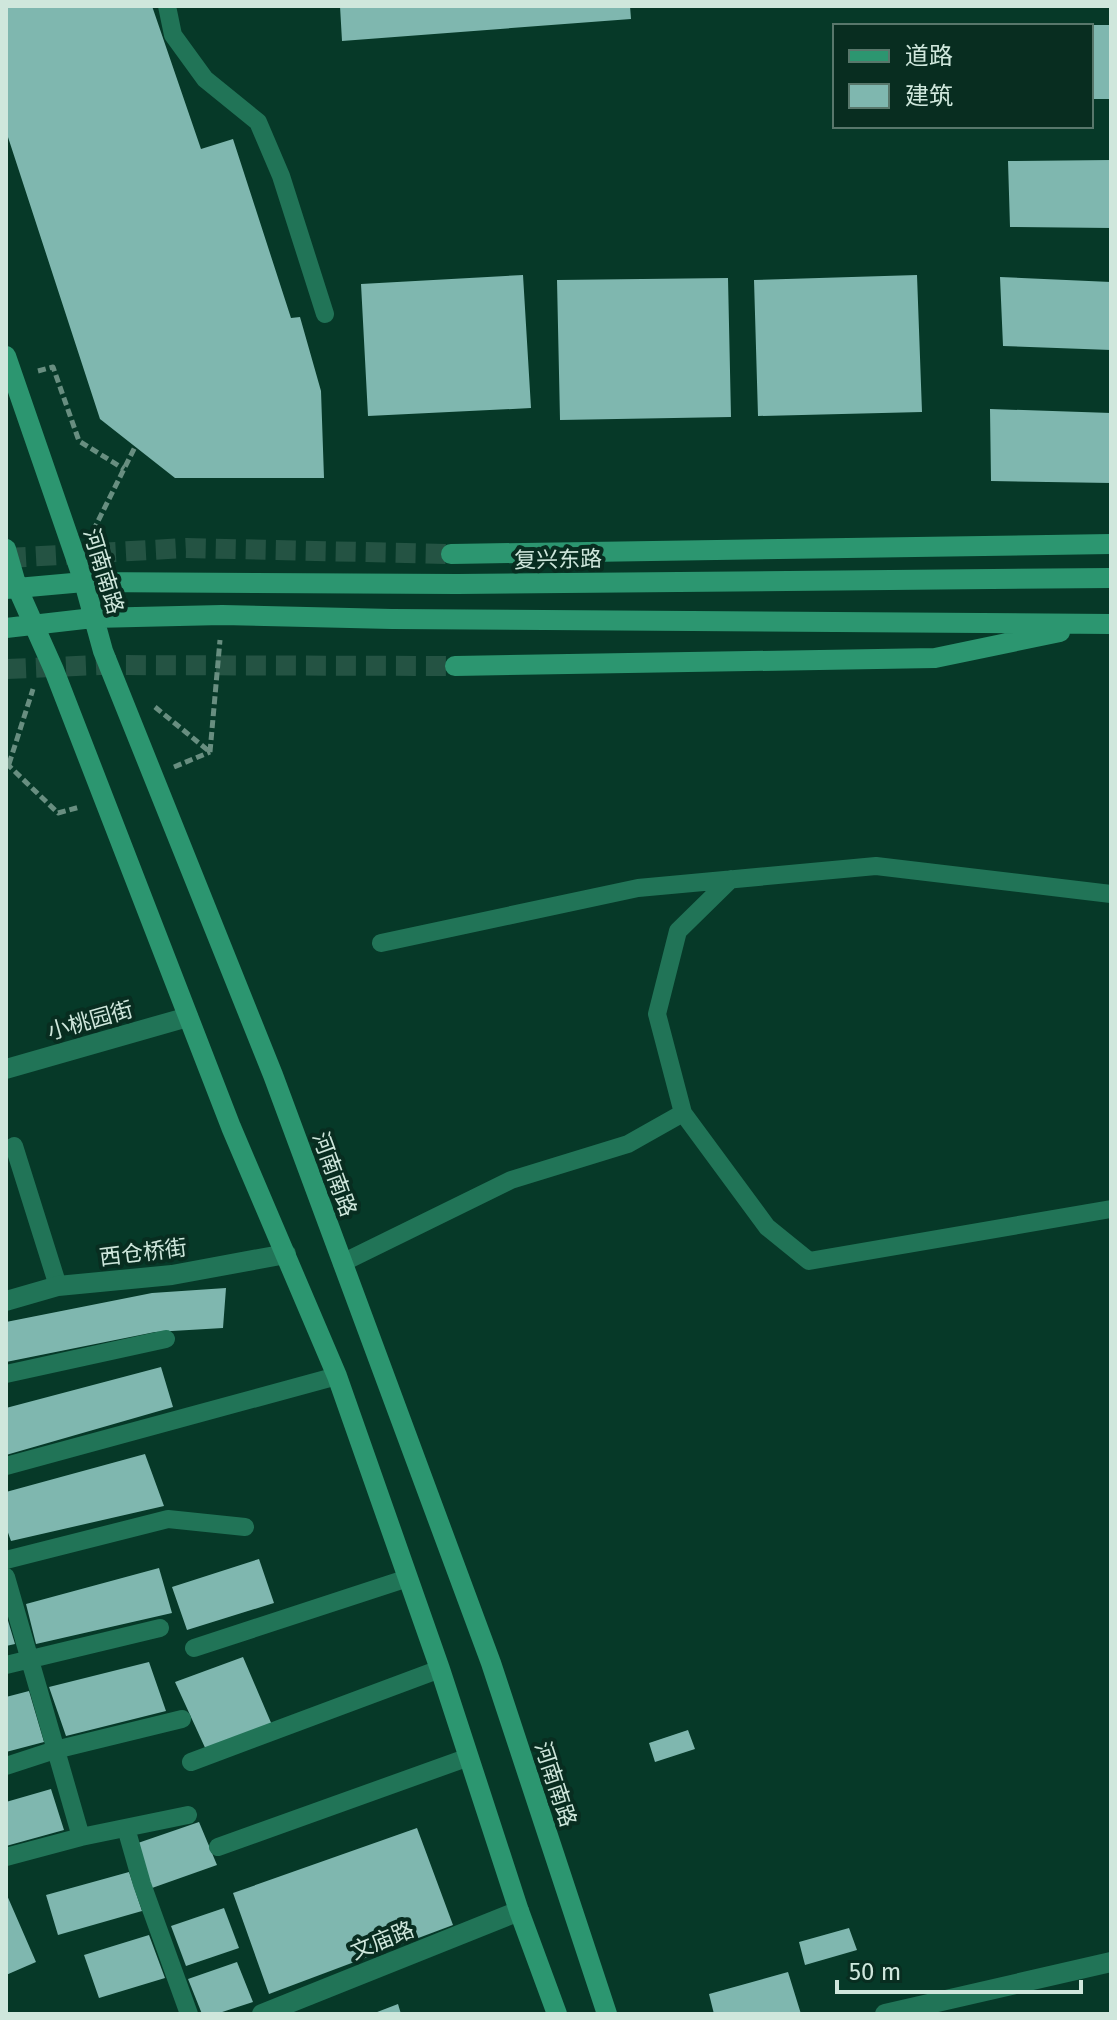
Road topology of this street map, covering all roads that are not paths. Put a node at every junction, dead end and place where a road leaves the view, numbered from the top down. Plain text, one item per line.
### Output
1 (167, 6) edge
2 (325, 314) dead end
3 (6, 356) edge
4 (1111, 544) edge
5 (6, 549) edge
6 (451, 554) tunnel mouth
7 (1111, 578) edge
8 (84, 582) junction
9 (12, 588) edge
10 (93, 618) junction
11 (1105, 624) edge
12 (33, 625) junction
13 (6, 628) edge
14 (455, 666) tunnel mouth
15 (731, 879) junction
16 (1111, 894) edge
17 (381, 943) dead end
18 (188, 1017) junction
19 (6, 1069) edge
20 (683, 1113) junction
21 (14, 1146) dead end
22 (1111, 1209) edge
23 (286, 1254) junction
24 (342, 1263) junction
25 (58, 1286) junction
26 (6, 1301) edge
27 (166, 1339) dead end
28 (6, 1374) edge
29 (337, 1376) junction
30 (6, 1466) edge
31 (245, 1527) dead end
32 (6, 1560) edge
33 (6, 1577) edge
34 (408, 1578) junction
35 (160, 1628) dead end
36 (194, 1648) dead end
37 (29, 1659) junction
38 (6, 1665) edge
39 (440, 1669) junction
40 (182, 1719) dead end
41 (55, 1750) junction
42 (469, 1757) junction
43 (191, 1762) dead end
44 (6, 1766) edge
45 (188, 1815) dead end
46 (126, 1828) junction
47 (81, 1837) junction
48 (218, 1847) dead end
49 (6, 1857) edge
50 (519, 1911) junction
51 (1111, 1962) edge
52 (189, 2014) edge
53 (262, 2014) edge
54 (557, 2014) edge
55 (607, 2014) edge
56 (885, 2014) edge

1 - 2 lane
3 - 8 main road, 河南南路
4 - 6 main road, 复兴东路
5 - 9 main road
7 - 8 main road, 复兴东路
8 - 9 main road, 复兴东路
8 - 10 main road, 河南南路
9 - 12 main road
10 - 11 main road
10 - 12 main road
10 - 24 main road, 河南南路
11 - 14 main road
12 - 13 main road
12 - 18 main road
15 - 16 lane
15 - 17 lane
15 - 20 lane
18 - 19 street, 小桃园街
18 - 23 main road
20 - 22 lane
20 - 24 lane
21 - 25 lane
23 - 25 street, 西仓桥街
23 - 29 main road
24 - 55 main road, 河南南路
25 - 26 street, 西仓桥街
27 - 28 lane
29 - 30 lane
29 - 34 main road
31 - 32 lane
33 - 37 lane
34 - 36 lane
34 - 39 main road
35 - 37 lane
37 - 38 lane
37 - 41 lane
39 - 42 main road
39 - 43 lane
40 - 41 lane
41 - 44 lane
41 - 47 lane
42 - 48 lane
42 - 50 main road
45 - 46 lane
46 - 47 lane
46 - 52 lane
47 - 49 lane
50 - 53 street, 文庙路
50 - 54 main road
51 - 56 street

